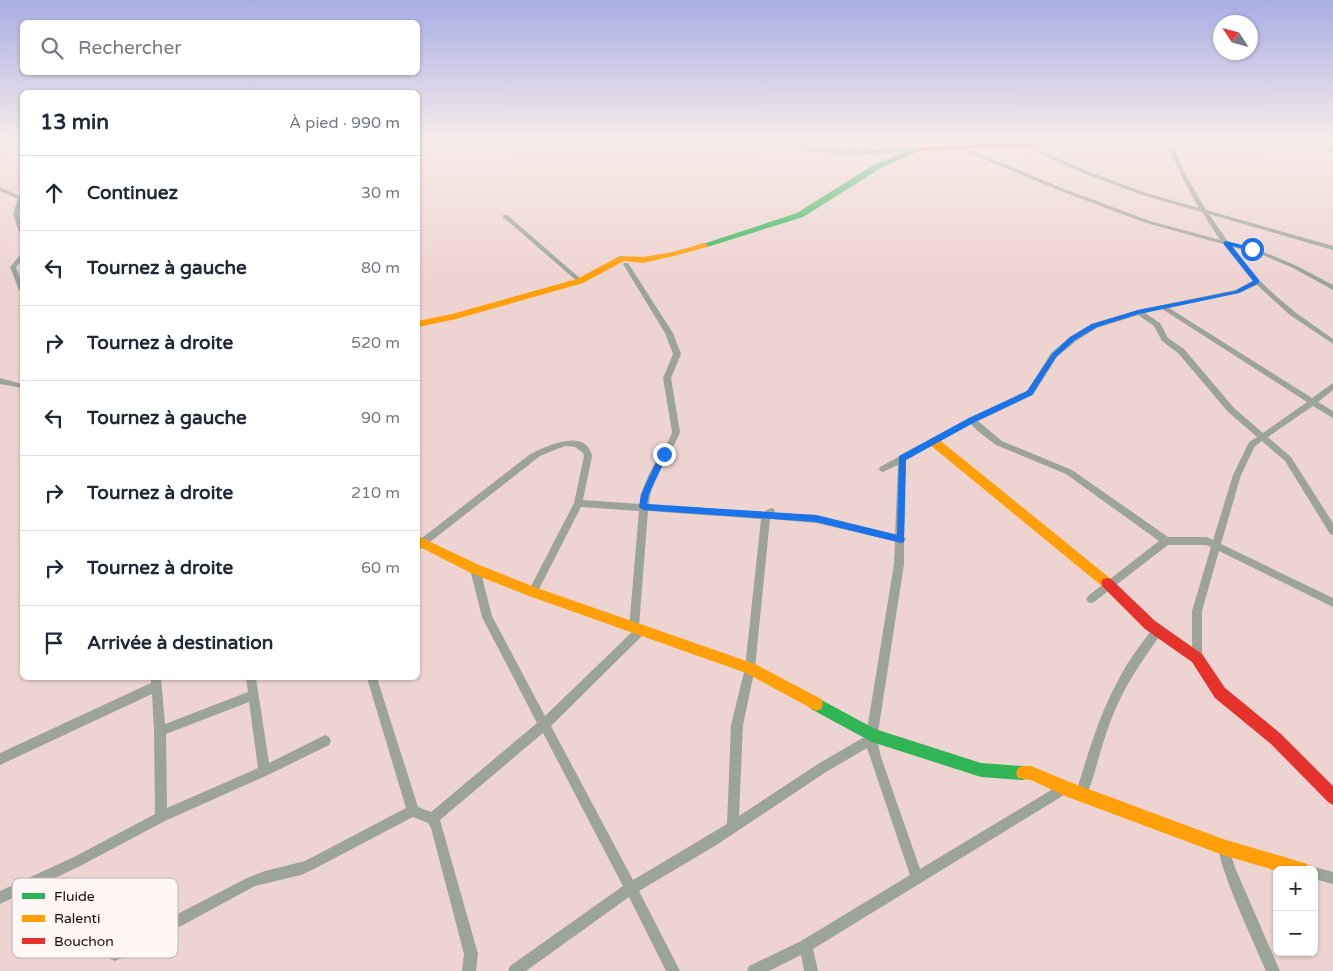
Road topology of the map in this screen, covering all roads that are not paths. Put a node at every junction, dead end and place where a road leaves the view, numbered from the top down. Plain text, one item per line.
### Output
1 (850, 184) edge
2 (1049, 184) edge
3 (1118, 184) edge
4 (1187, 184) edge
5 (0, 189) edge
6 (20, 198) edge
7 (20, 201) edge
8 (1204, 211) junction
9 (505, 216) dead end
10 (20, 226) edge
11 (1226, 243) junction
12 (1333, 248) edge
13 (20, 258) edge
14 (643, 260) junction
15 (626, 264) junction
16 (607, 267) junction
17 (580, 281) junction
18 (20, 282) edge
19 (1257, 282) junction
20 (1333, 288) edge
21 (1163, 307) junction
22 (1138, 312) junction
23 (420, 324) edge
24 (1333, 342) edge
25 (0, 381) edge
26 (20, 386) edge
27 (1333, 386) edge
28 (1311, 401) junction
29 (1333, 415) edge
30 (972, 420) junction
31 (1263, 437) junction
32 (933, 441) junction
33 (902, 458) junction
34 (883, 469) dead end
35 (578, 503) junction
36 (643, 507) junction
37 (768, 513) junction
38 (1333, 531) edge
39 (901, 539) junction
40 (1166, 541) junction
41 (420, 543) edge
42 (420, 544) edge
43 (1218, 546) junction
44 (475, 569) junction
45 (1109, 584) junction
46 (533, 592) junction
47 (1091, 599) dead end
48 (1333, 603) edge
49 (637, 629) junction
50 (1157, 631) junction
51 (1196, 658) junction
52 (750, 668) junction
53 (251, 680) edge
54 (373, 680) edge
55 (156, 682) edge
56 (253, 695) junction
57 (544, 725) junction
58 (160, 731) junction
59 (872, 737) junction
60 (324, 741) dead end
61 (0, 759) edge
62 (264, 772) junction
63 (1065, 788) junction
64 (1082, 792) junction
65 (1333, 797) edge
66 (413, 811) junction
67 (160, 817) junction
68 (432, 819) junction
69 (734, 827) junction
70 (1223, 848) junction
71 (1286, 866) edge
72 (1318, 874) edge
73 (42, 878) edge
74 (917, 878) junction
75 (1333, 878) edge
76 (631, 888) junction
77 (12, 892) edge
78 (0, 898) edge
79 (178, 921) edge
80 (806, 946) junction
81 (469, 971) edge
82 (515, 971) edge
83 (673, 971) edge
84 (754, 971) edge
85 (812, 971) edge
86 (1273, 971) edge

1 - 14 street
2 - 11 street
3 - 8 street
4 - 8 street
5 - 6 street
7 - 10 street
8 - 11 street
8 - 12 street
9 - 17 street
11 - 19 street
11 - 20 street
13 - 18 street
14 - 15 street
14 - 16 street
15 - 16 street
15 - 36 street
16 - 17 street
17 - 23 street
19 - 21 street
19 - 24 street
21 - 22 street
21 - 28 street
22 - 30 street
22 - 31 street
25 - 26 street
27 - 28 street
28 - 29 street
28 - 31 street
30 - 32 street
30 - 40 street
31 - 38 street
31 - 43 street
32 - 33 street
32 - 45 street
33 - 34 street
33 - 39 street
35 - 36 street
35 - 41 street
35 - 46 street
36 - 37 street
36 - 49 street
37 - 39 street
37 - 52 street
39 - 59 street
40 - 43 street
40 - 45 street
42 - 44 street
43 - 48 street
43 - 51 street
44 - 46 street
44 - 57 street
45 - 47 street
45 - 50 street
46 - 49 street
49 - 52 street
49 - 57 street
50 - 51 street
50 - 64 street
51 - 65 street
52 - 59 street
52 - 69 street
53 - 56 street
54 - 66 street
55 - 58 street
55 - 61 street
56 - 58 street
56 - 62 street
57 - 68 street
57 - 76 street
58 - 67 street
59 - 63 street
59 - 69 street
59 - 74 street
60 - 62 street
62 - 67 street
63 - 64 street
63 - 74 street
64 - 70 street
66 - 68 street
66 - 79 street
67 - 73 street
68 - 81 street
69 - 76 street
70 - 71 street
70 - 86 street
72 - 75 street
74 - 80 street
76 - 82 street
76 - 83 street
77 - 78 street
80 - 84 street
80 - 85 street

